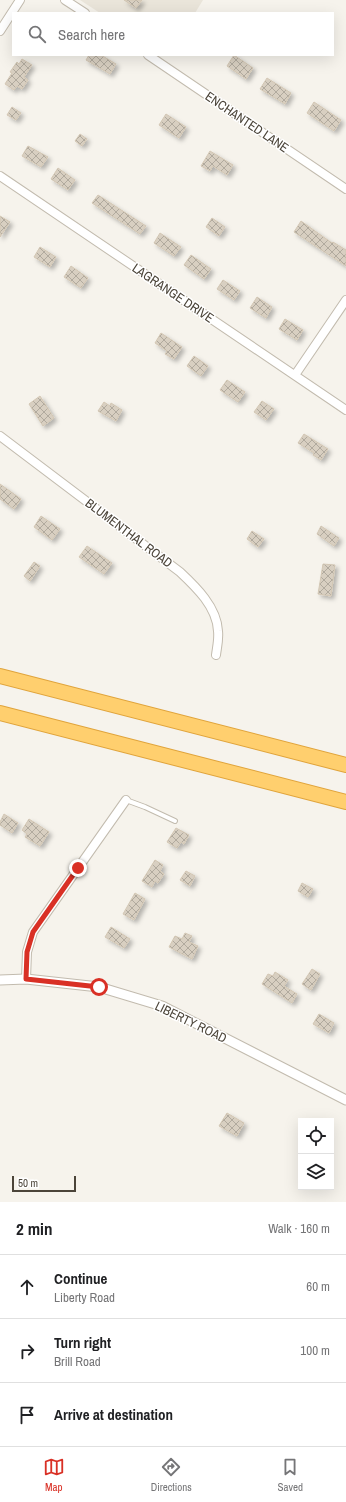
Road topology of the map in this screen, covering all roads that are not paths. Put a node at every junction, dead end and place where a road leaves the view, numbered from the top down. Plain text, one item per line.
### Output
1 (20, 0) edge
2 (65, 0) edge
3 (12, 12) edge
4 (12, 12) edge
5 (83, 12) edge
6 (0, 31) edge
7 (149, 56) edge
8 (0, 176) edge
9 (346, 189) edge
10 (346, 300) edge
11 (295, 375) junction
12 (346, 410) edge
13 (0, 436) edge
14 (216, 655) dead end
15 (0, 676) edge
16 (0, 713) edge
17 (346, 765) edge
18 (126, 800) joint
19 (346, 802) edge
20 (175, 821) dead end
21 (26, 979) junction
22 (0, 980) edge
23 (346, 1100) edge

1 - 3 street
2 - 5 street
4 - 6 street
7 - 9 street, ENCHANTED LANE
8 - 11 street, LAGRANGE DRIVE
10 - 11 street
11 - 12 street, LAGRANGE DRIVE
13 - 14 street, BLUMENTHAL ROAD
15 - 17 highway
16 - 19 highway
18 - 20 lane
18 - 21 street
21 - 22 street, LIBERTY ROAD
21 - 23 street, LIBERTY ROAD

